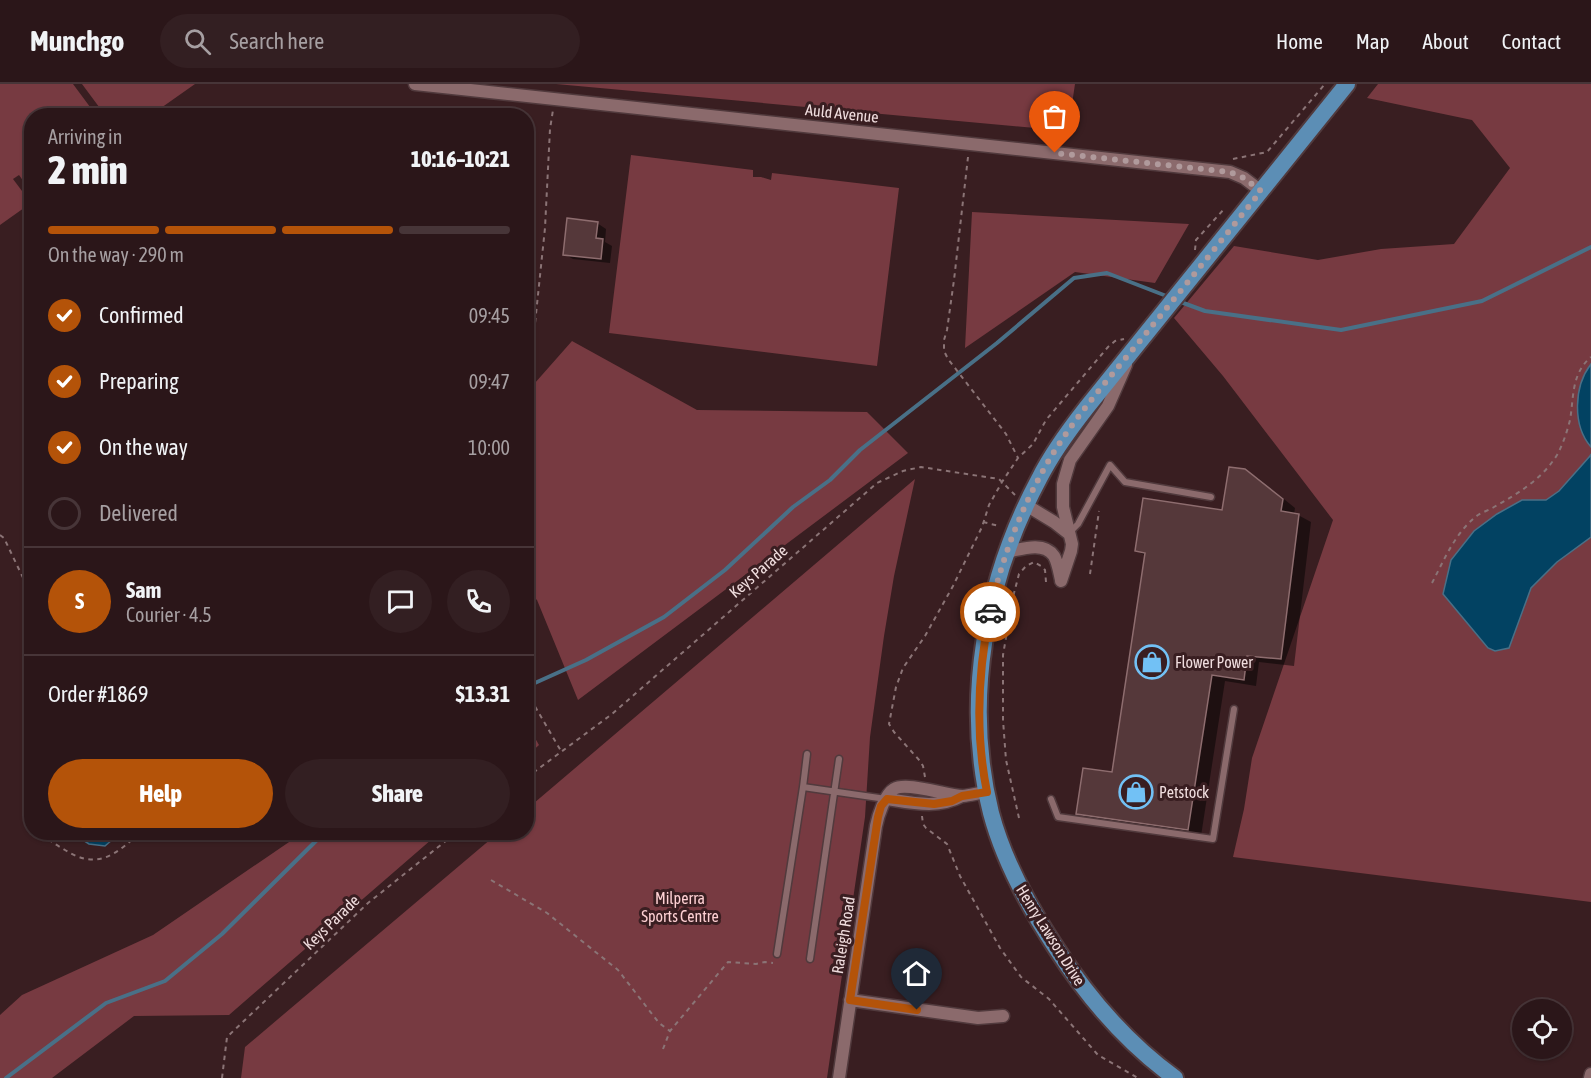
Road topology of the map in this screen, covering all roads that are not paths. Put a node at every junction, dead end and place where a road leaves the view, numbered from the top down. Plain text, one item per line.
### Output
1 (415, 84) edge
2 (1347, 84) edge
3 (1261, 191) junction
4 (1131, 345) junction
5 (1211, 496) dead end
6 (1026, 505) junction
7 (1068, 533) junction
8 (1007, 552) junction
9 (1234, 709) dead end
10 (807, 754) dead end
11 (839, 759) dead end
12 (803, 787) junction
13 (835, 791) junction
14 (987, 792) junction
15 (887, 799) junction
16 (1051, 799) dead end
17 (777, 954) road end
18 (810, 959) dead end
19 (850, 1000) junction
20 (1003, 1016) dead end
21 (1591, 1074) edge
22 (839, 1078) edge
23 (1175, 1078) edge
24 (1590, 1078) edge

1 - 3 street, Auld Avenue
2 - 3 main road, Henry Lawson Drive
3 - 4 main road, Henry Lawson Drive
4 - 6 main road, Henry Lawson Drive
4 - 7 street
5 - 7 lane
6 - 7 street
6 - 8 main road, Henry Lawson Drive
7 - 8 street
8 - 14 main road, Henry Lawson Drive
9 - 16 lane
10 - 12 lane
11 - 13 lane
12 - 13 lane
12 - 17 lane
13 - 15 lane
13 - 18 lane
14 - 15 street
14 - 23 main road, Henry Lawson Drive
15 - 19 street, Raleigh Road
19 - 20 street
19 - 22 street, Raleigh Road
21 - 24 street

